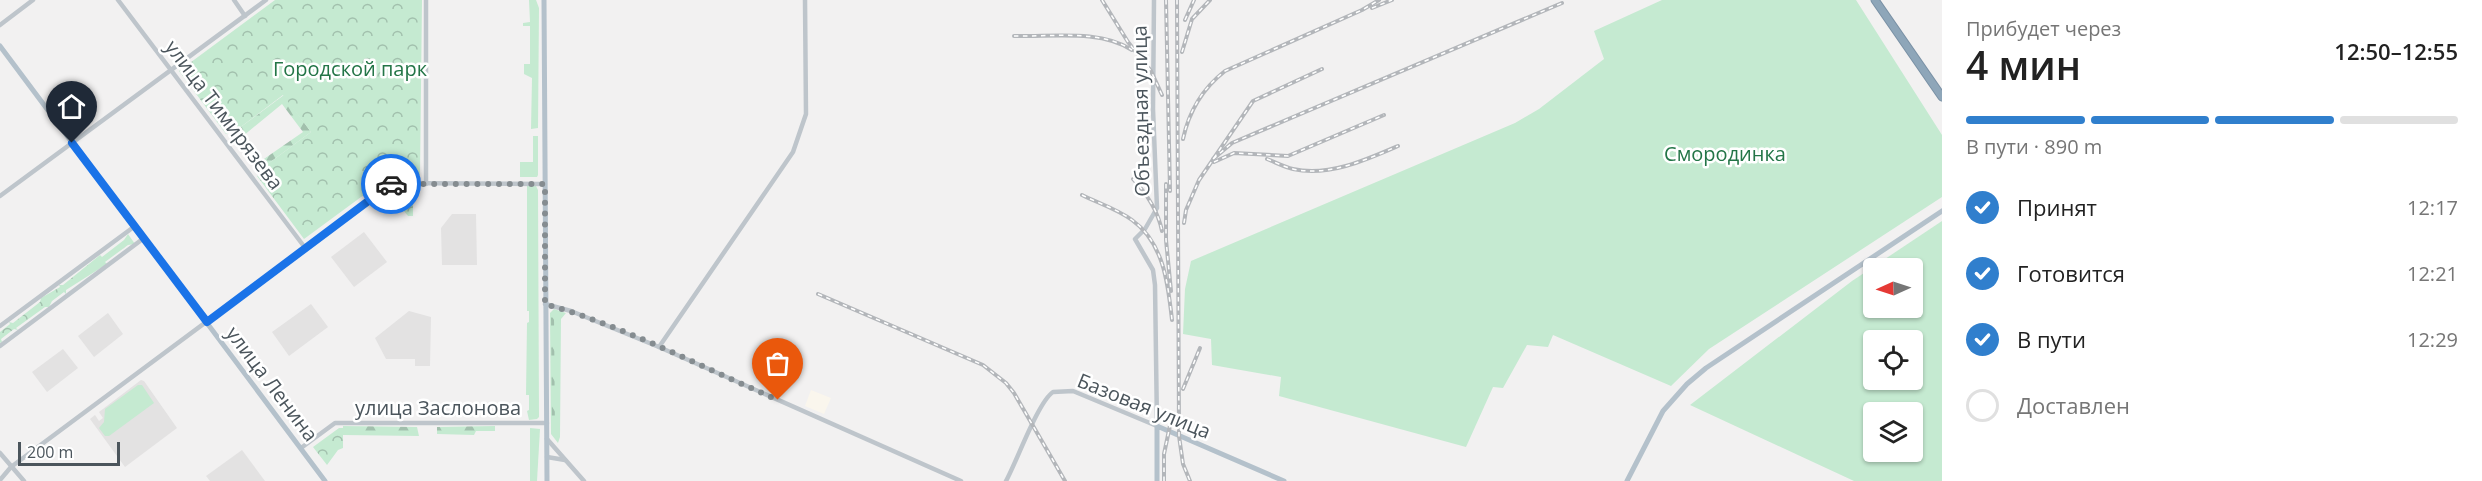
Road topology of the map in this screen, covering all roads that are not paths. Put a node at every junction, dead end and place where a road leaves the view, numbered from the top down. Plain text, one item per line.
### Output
1 (33, 0) edge
2 (127, 0) edge
3 (234, 0) edge
4 (266, 0) edge
5 (426, 0) edge
6 (544, 0) edge
7 (805, 0) edge
8 (1154, 0) edge
9 (1875, 0) edge
10 (120, 2) edge
11 (245, 16) junction
12 (0, 25) edge
13 (0, 46) edge
14 (171, 69) junction
15 (1942, 97) edge
16 (72, 143) junction
17 (426, 184) junction
18 (545, 184) junction
19 (0, 196) edge
20 (1942, 211) edge
21 (135, 226) junction
22 (144, 238) junction
23 (306, 249) junction
24 (545, 304) junction
25 (207, 322) junction
26 (0, 326) edge
27 (0, 346) edge
28 (659, 347) junction
29 (547, 423) junction
30 (1157, 426) junction
31 (547, 439) junction
32 (302, 448) junction
33 (0, 453) edge
34 (547, 457) junction
35 (567, 462) junction
36 (10, 467) junction
37 (0, 480) edge
38 (24, 481) edge
39 (325, 481) edge
40 (547, 481) edge
41 (584, 481) edge
42 (961, 481) edge
43 (1006, 481) edge
44 (1157, 481) edge
45 (1284, 481) edge
46 (1627, 481) edge

1 - 12 street
2 - 10 street
3 - 11 street
4 - 11 street
5 - 17 street
6 - 18 main road
7 - 28 street
8 - 30 street, Объездная улица
9 - 15 highway
10 - 14 street, улица Тимирязева
11 - 14 street
13 - 16 main road, улица Ленина
14 - 16 street
14 - 23 street, улица Тимирязева
16 - 19 street
16 - 21 main road, улица Ленина
17 - 18 street
17 - 23 street
18 - 24 main road
20 - 46 main road
21 - 22 main road, улица Ленина
21 - 26 street
22 - 25 main road, улица Ленина
22 - 27 street
23 - 25 street
24 - 28 street
24 - 29 main road
25 - 32 main road, улица Ленина
25 - 36 street
28 - 42 street
29 - 31 main road
29 - 32 street, улица Заслонова
30 - 43 street, Базовая улица
30 - 44 main road
30 - 45 main road, Базовая улица
31 - 34 main road
31 - 35 street
32 - 39 main road, улица Ленина
33 - 36 street
34 - 35 street
34 - 40 main road
35 - 41 street
36 - 37 street
36 - 38 street

